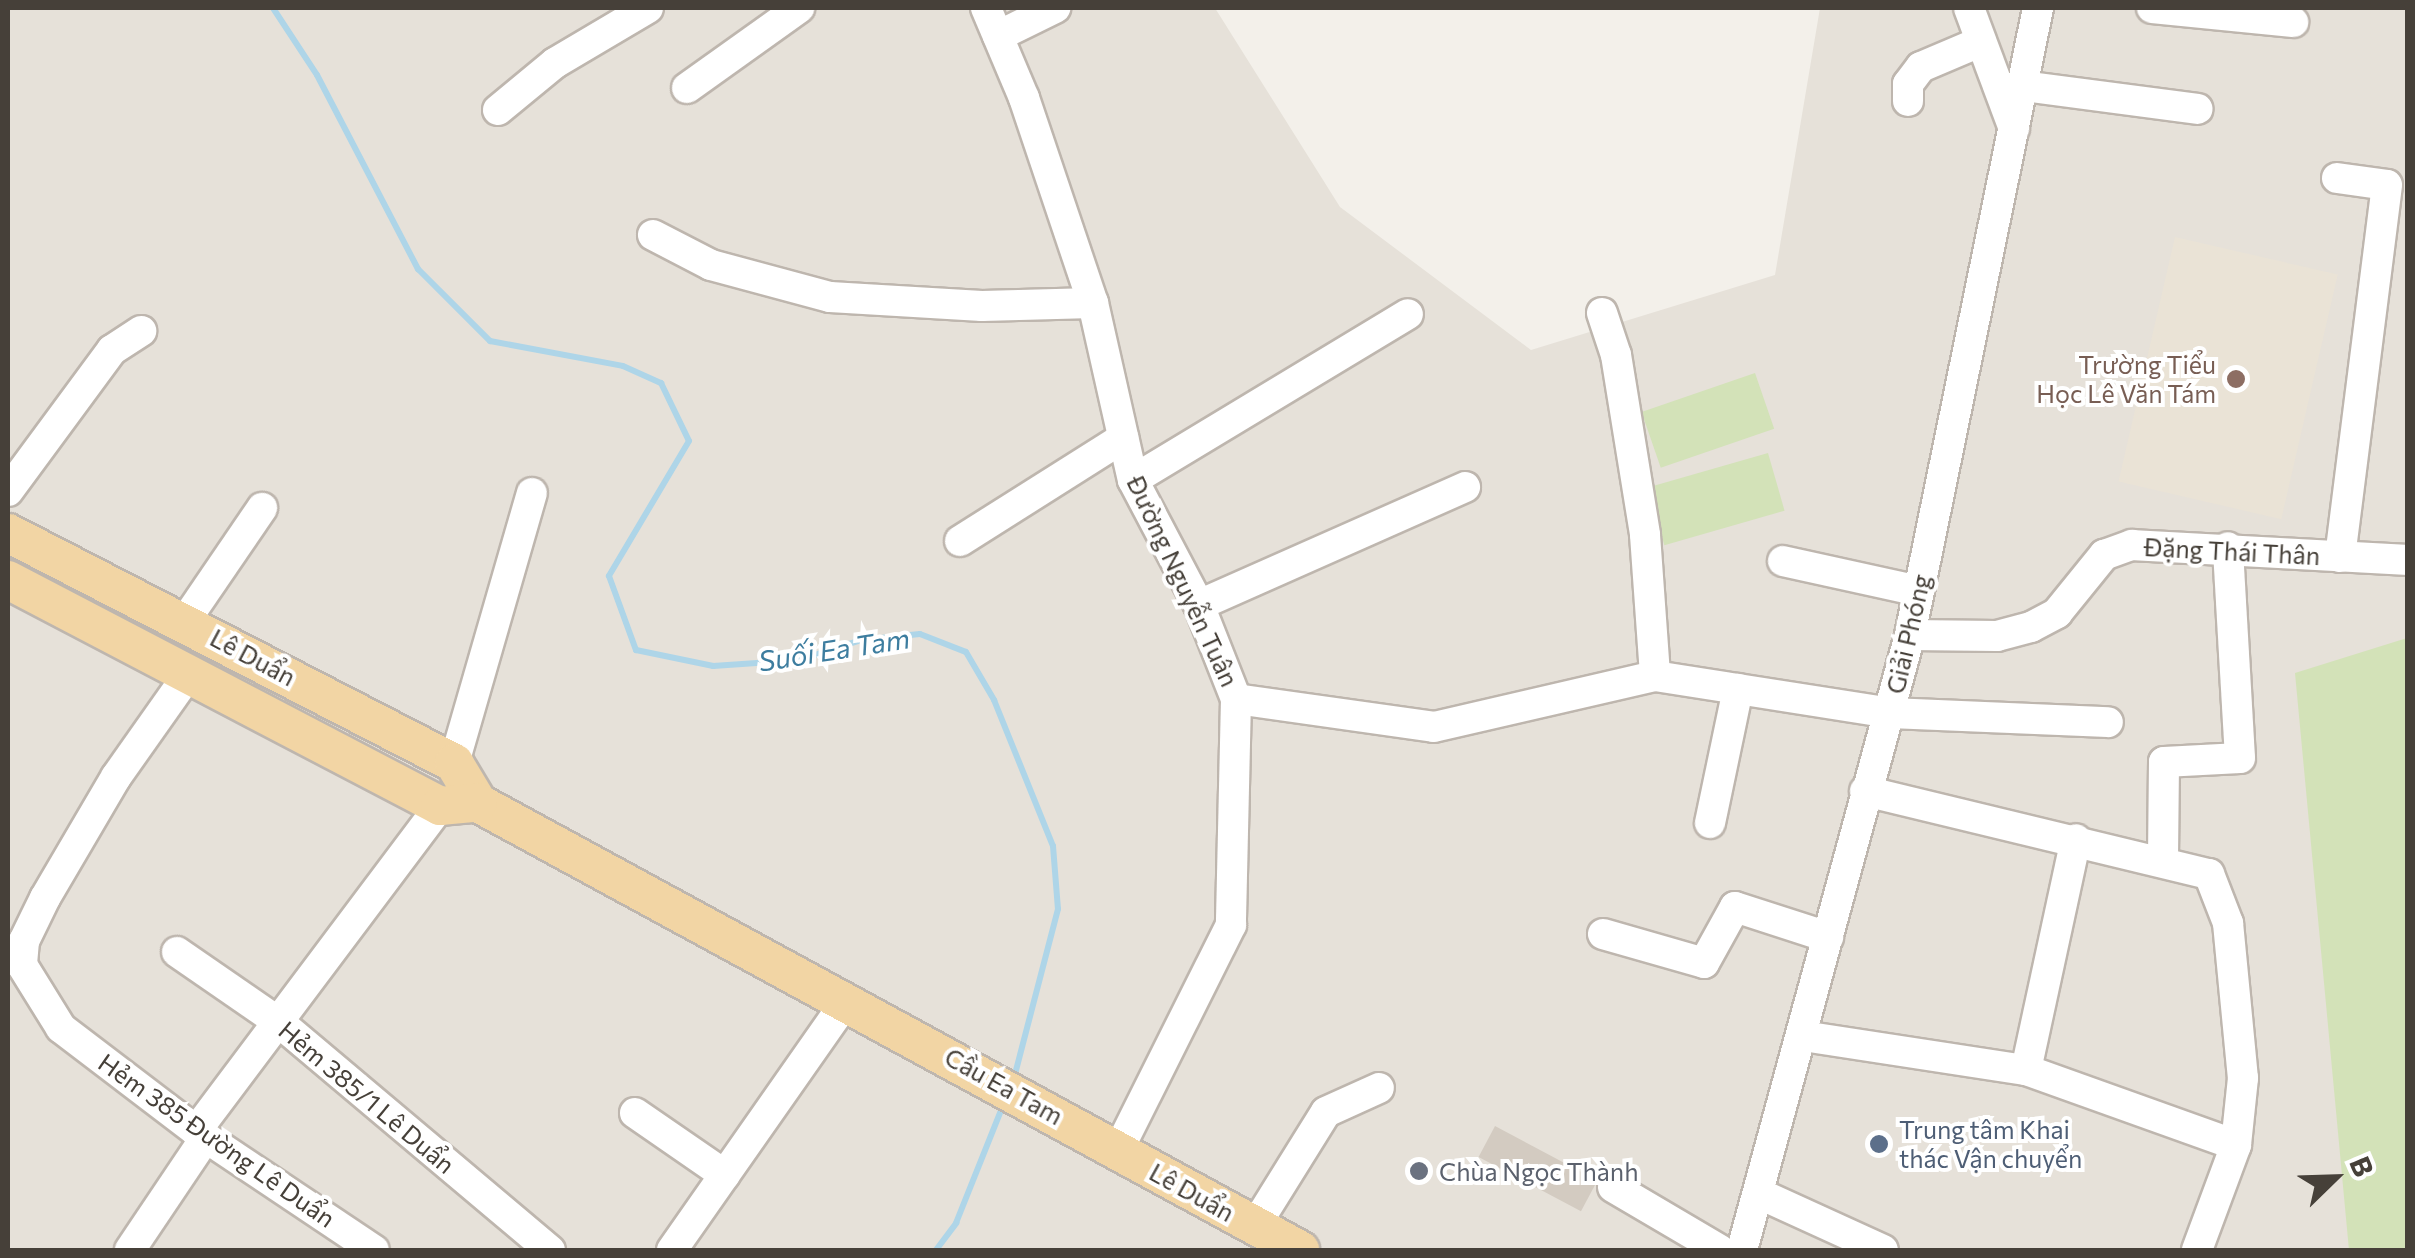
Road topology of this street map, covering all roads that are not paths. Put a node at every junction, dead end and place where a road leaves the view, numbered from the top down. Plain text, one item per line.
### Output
1 (648, 8) edge
2 (1055, 8) edge
3 (1969, 8) edge
4 (2038, 8) edge
5 (2152, 8) edge
6 (795, 9) edge
7 (992, 22) edge
8 (2294, 22) dead end
9 (1980, 42) junction
10 (2023, 86) junction
11 (686, 88) dead end
12 (1908, 100) dead end
13 (2197, 109) dead end
14 (498, 110) dead end
15 (2014, 129) junction
16 (2336, 178) dead end
17 (654, 235) dead end
18 (1093, 303) junction
19 (1602, 313) dead end
20 (1408, 314) dead end
21 (141, 331) dead end
22 (1124, 438) junction
23 (1133, 480) junction
24 (1465, 488) dead end
25 (8, 490) edge
26 (532, 494) dead end
27 (262, 508) dead end
28 (8, 534) edge
29 (960, 541) dead end
30 (2228, 546) junction
31 (2340, 557) junction
32 (2408, 560) edge
33 (1783, 561) dead end
34 (8, 580) edge
35 (1918, 591) junction
36 (1199, 605) junction
37 (185, 621) junction
38 (1910, 636) junction
39 (188, 676) junction
40 (1655, 676) junction
41 (1738, 689) junction
42 (1236, 699) junction
43 (1890, 713) junction
44 (2108, 722) dead end
45 (454, 763) junction
46 (1865, 792) junction
47 (478, 803) junction
48 (440, 806) junction
49 (1710, 823) dead end
50 (2076, 839) junction
51 (2163, 858) junction
52 (1603, 934) dead end
53 (1828, 938) junction
54 (177, 952) dead end
55 (847, 1000) junction
56 (280, 1023) junction
57 (1804, 1036) junction
58 (2026, 1070) junction
59 (1379, 1088) dead end
60 (636, 1113) dead end
61 (1086, 1130) joint
62 (201, 1134) junction
63 (2236, 1145) junction
64 (1118, 1151) junction
65 (725, 1175) junction
66 (1613, 1186) dead end
67 (1760, 1194) junction
68 (1255, 1226) junction
69 (130, 1250) edge
70 (374, 1250) edge
71 (550, 1250) edge
72 (672, 1250) edge
73 (1300, 1250) edge
74 (1720, 1250) edge
75 (1742, 1250) edge
76 (1883, 1250) edge
77 (2197, 1250) edge

1 - 14 street
2 - 7 street
3 - 9 street
4 - 10 street, Giải Phóng
5 - 8 street
6 - 11 street
7 - 18 street, Đường Nguyễn Tuân
9 - 12 street
9 - 15 street
10 - 13 street
10 - 15 street, Giải Phóng
15 - 35 street, Giải Phóng
16 - 31 street
17 - 18 street
18 - 22 street, Đường Nguyễn Tuân
19 - 40 street
20 - 23 street
21 - 25 street
22 - 23 street, Đường Nguyễn Tuân
22 - 29 street
23 - 36 street, Đường Nguyễn Tuân
24 - 36 street
26 - 45 street
27 - 37 street
28 - 37 main road, Lê Duẩn
30 - 31 street, Đặng Thái Thân
30 - 38 street, Đặng Thái Thân
30 - 51 street
31 - 32 street, Đặng Thái Thân
33 - 35 street
34 - 39 main road, Lê Duẩn
35 - 38 street, Giải Phóng
36 - 42 street, Đường Nguyễn Tuân
37 - 45 main road, Lê Duẩn
38 - 43 street, Giải Phóng
39 - 48 main road, Lê Duẩn
39 - 62 street, Hẻm 385 Đường Lê Duẩn
40 - 41 street
40 - 42 street
41 - 43 street
41 - 49 street
42 - 64 street, Đường Nguyễn Tuân
43 - 44 street
43 - 46 street, Giải Phóng
45 - 47 main road
46 - 50 street
46 - 53 street, Giải Phóng
47 - 48 main road
47 - 55 main road
48 - 56 street
50 - 51 street
50 - 58 street
51 - 63 street
52 - 53 street
53 - 57 street, Giải Phóng
54 - 56 street, Hẻm 385/1 Lê Duẩn
55 - 61 main road, Cầu Ea Tam
55 - 65 street
56 - 62 street
56 - 71 street, Hẻm 385/1 Lê Duẩn
57 - 58 street
57 - 67 street, Giải Phóng
58 - 63 street
59 - 68 street
60 - 65 street
61 - 64 main road, Lê Duẩn
62 - 69 street
62 - 70 street, Hẻm 385 Đường Lê Duẩn
63 - 77 street
64 - 68 main road, Lê Duẩn
65 - 72 street
66 - 74 street
67 - 75 street, Giải Phóng
67 - 76 street
68 - 73 main road, Lê Duẩn

